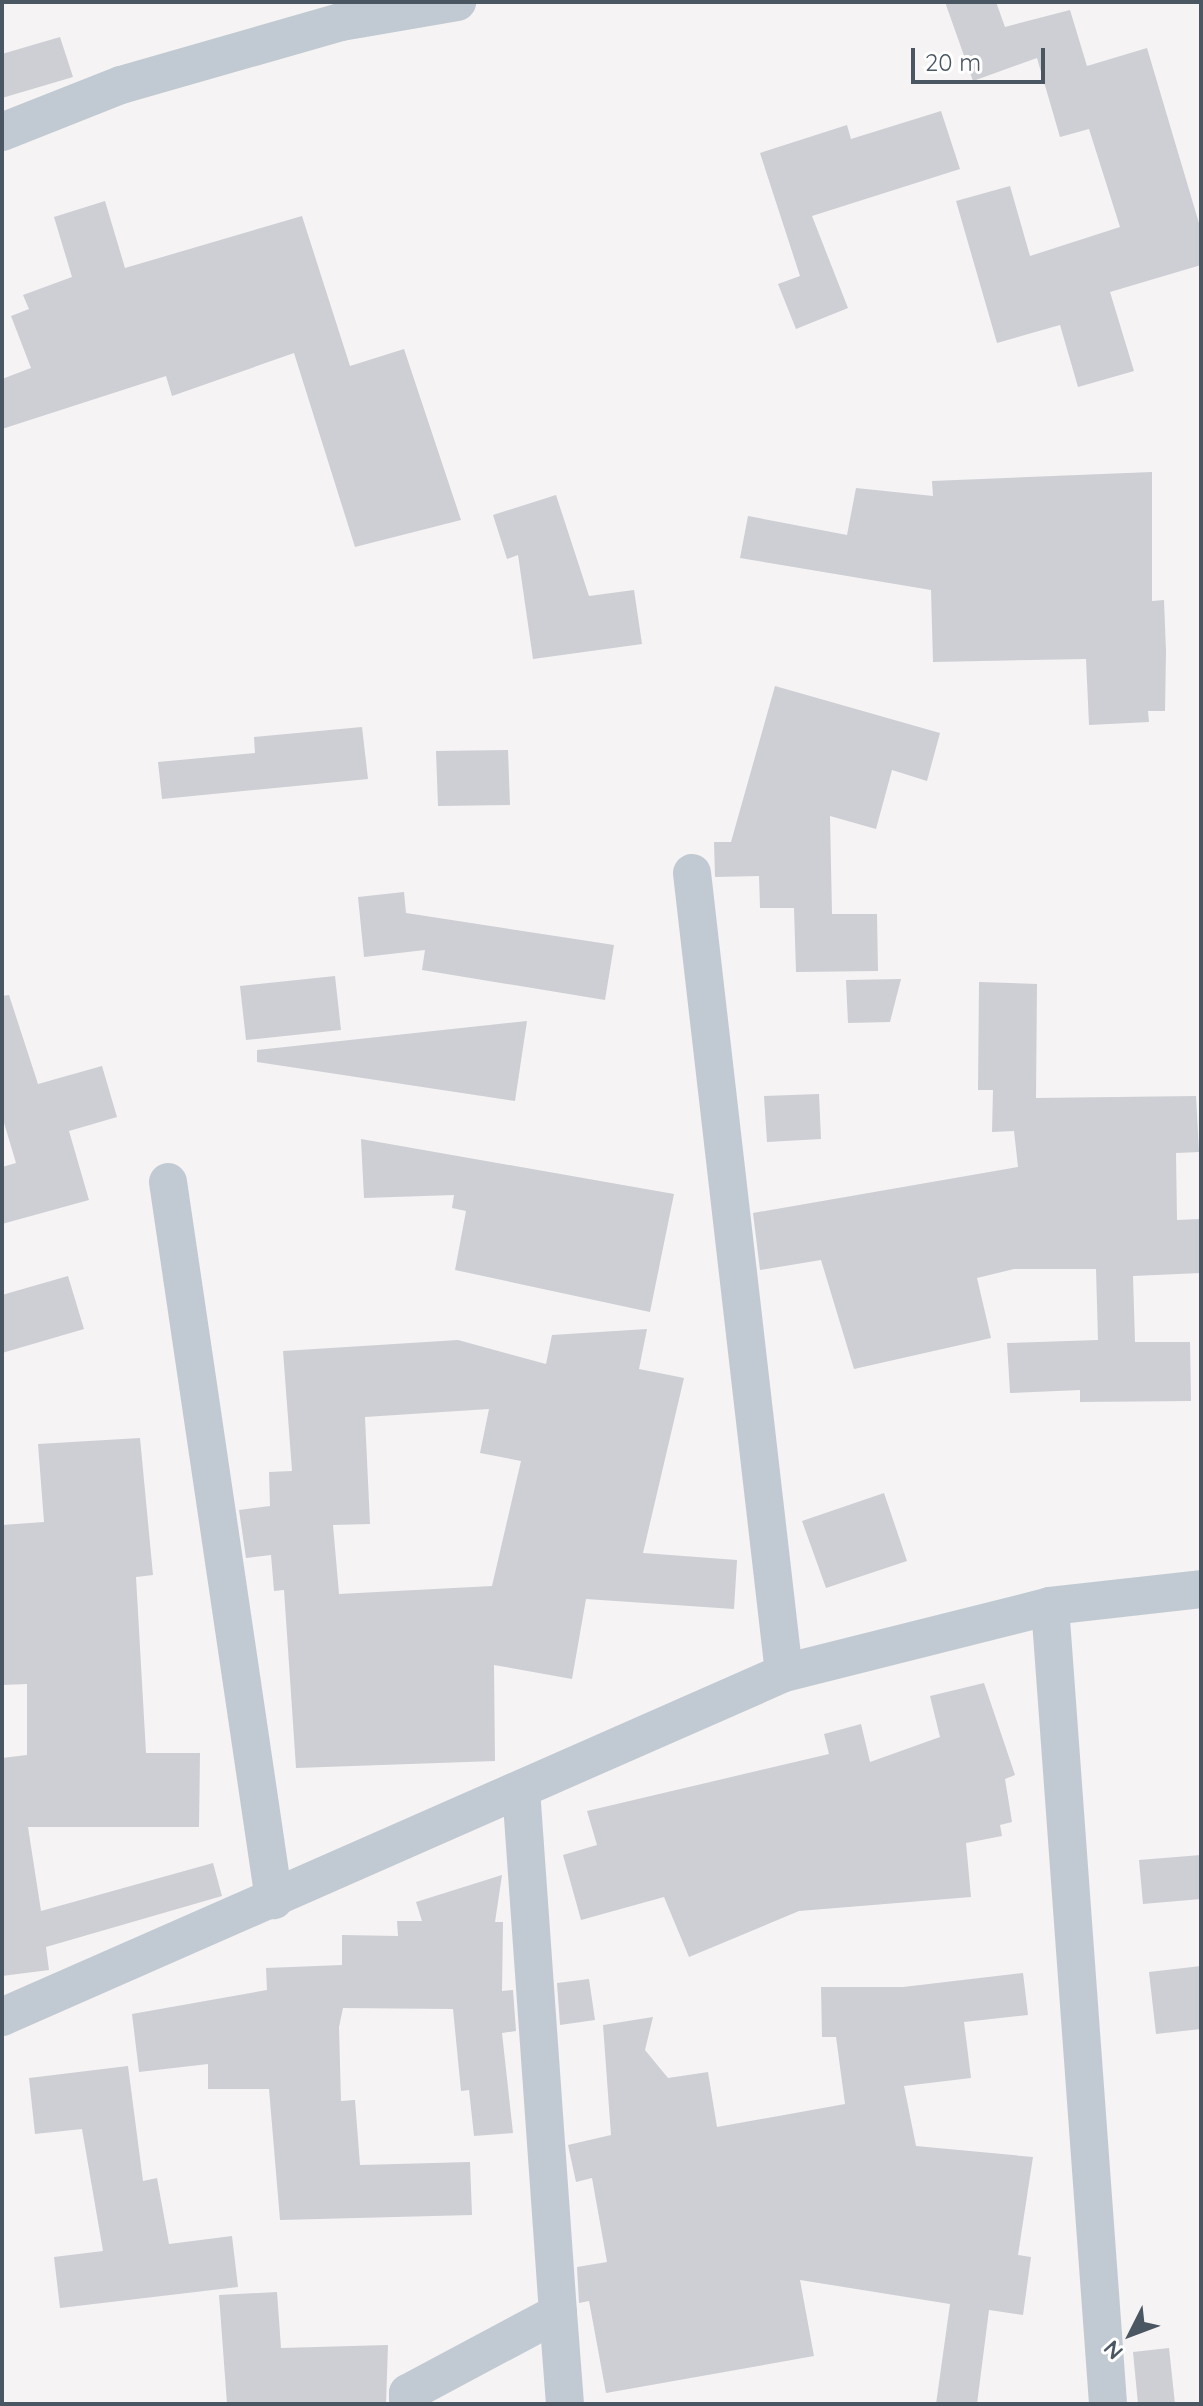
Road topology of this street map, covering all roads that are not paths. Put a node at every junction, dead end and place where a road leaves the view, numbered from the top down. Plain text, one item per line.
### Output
1 (457, 2) edge
2 (2, 132) edge
3 (692, 873) dead end
4 (168, 1182) dead end
5 (1201, 1589) edge
6 (1050, 1606) junction
7 (784, 1673) junction
8 (521, 1789) junction
9 (274, 1900) junction
10 (2, 2017) edge
11 (558, 2313) junction
12 (408, 2404) edge
13 (565, 2404) edge
14 (1108, 2404) edge

1 - 2 street
3 - 7 street
4 - 9 street
5 - 6 street
6 - 7 street
6 - 14 street
7 - 8 street
8 - 9 street
8 - 11 street
9 - 10 street
11 - 12 street
11 - 13 street

